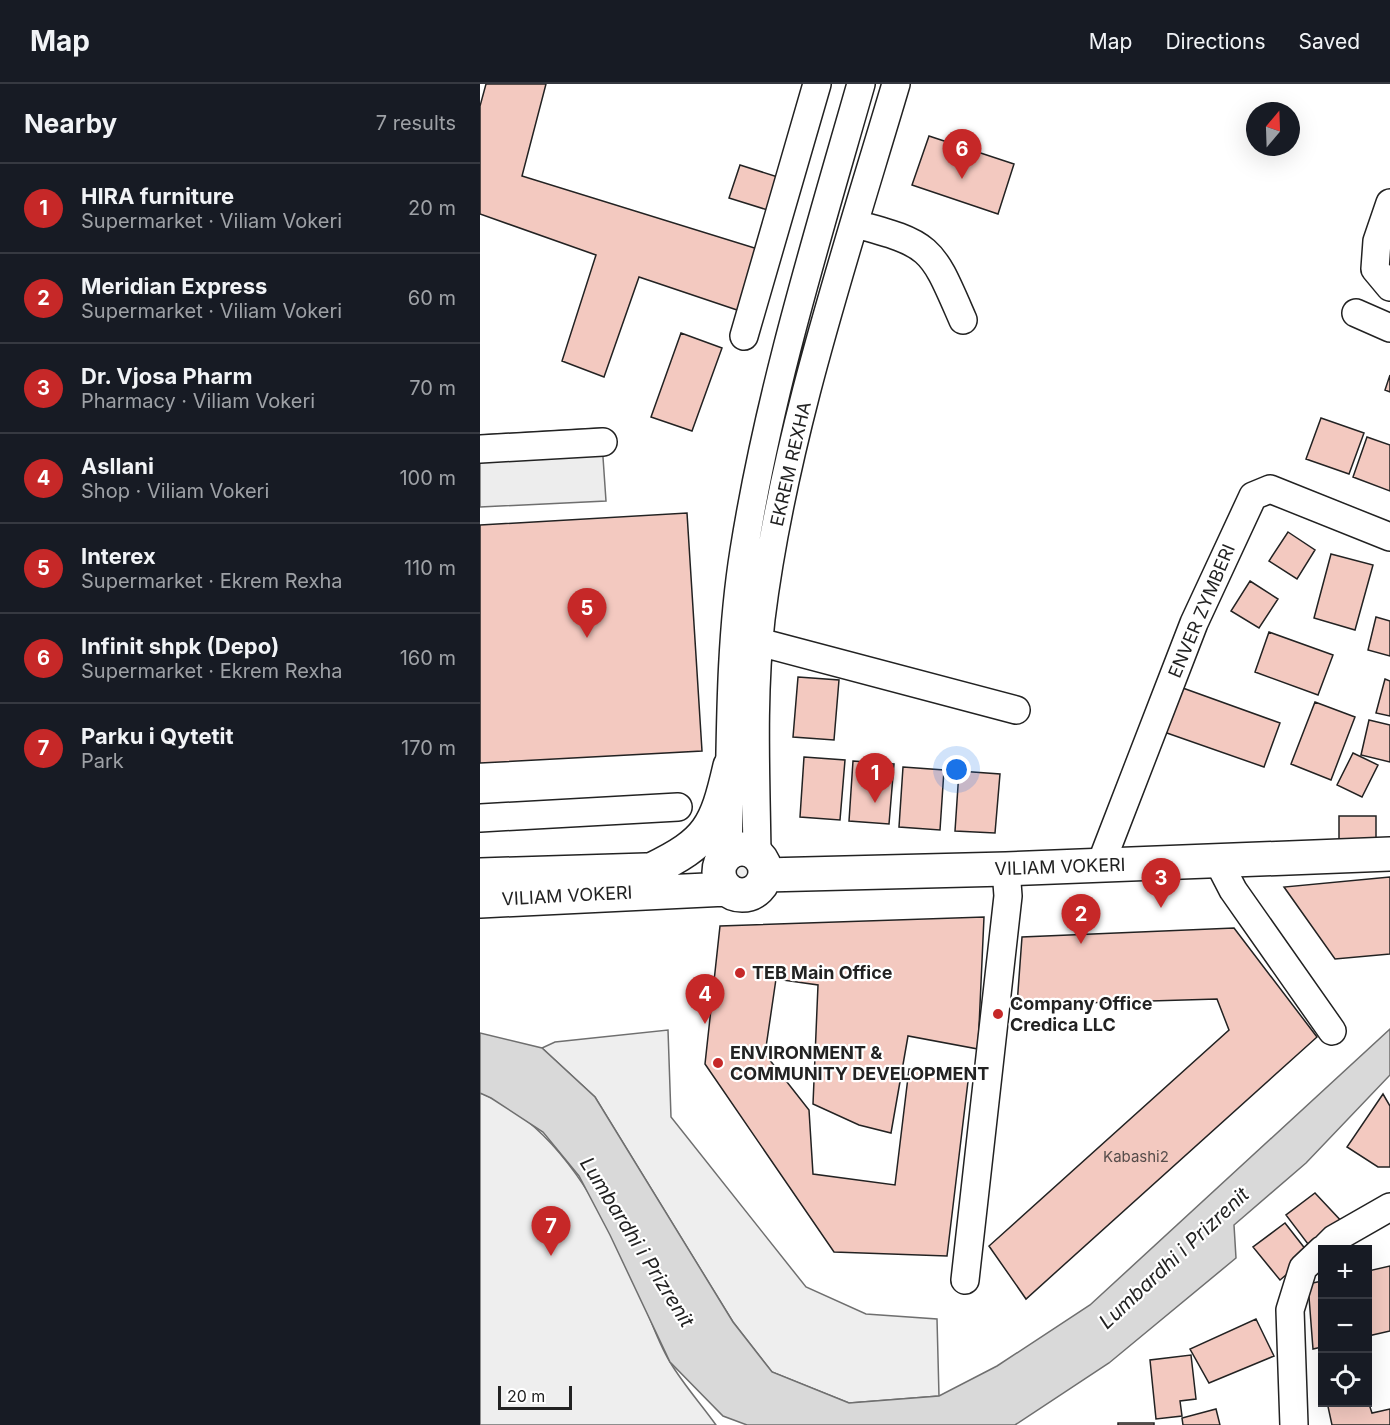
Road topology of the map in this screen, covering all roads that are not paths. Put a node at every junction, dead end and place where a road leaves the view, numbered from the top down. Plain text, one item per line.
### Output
1 (817, 84) edge
2 (852, 86) edge
3 (893, 94) edge
4 (1390, 203) edge
5 (855, 224) junction
6 (1390, 287) edge
7 (1356, 313) dead end
8 (963, 320) dead end
9 (1390, 328) edge
10 (744, 336) dead end
11 (603, 442) dead end
12 (480, 449) edge
13 (1390, 537) edge
14 (759, 642) junction
15 (1016, 710) dead end
16 (730, 766) junction
17 (678, 807) dead end
18 (480, 818) edge
19 (1390, 854) edge
20 (1218, 861) junction
21 (1100, 866) junction
22 (739, 868) junction
23 (1006, 869) junction
24 (651, 870) junction
25 (480, 875) edge
26 (480, 901) edge
27 (1332, 1031) dead end
28 (1390, 1207) edge
29 (1328, 1245) edge
30 (1318, 1254) edge
31 (965, 1280) dead end
32 (1294, 1425) edge

1 - 10 street
2 - 3 street
2 - 16 street, EKREM REXHA
3 - 5 street, EKREM REXHA
4 - 6 street
5 - 8 street
5 - 14 street, EKREM REXHA
7 - 9 street
11 - 12 street
13 - 21 street, ENVER ZYMBERI
14 - 15 street
14 - 22 street, EKREM REXHA
16 - 22 street, EKREM REXHA
16 - 24 main road
17 - 18 street
19 - 20 main road, VILIAM VOKERI
20 - 21 main road, VILIAM VOKERI
20 - 27 street
21 - 23 main road, VILIAM VOKERI
22 - 23 main road, VILIAM VOKERI
22 - 24 main road, VILIAM VOKERI
22 - 26 main road, VILIAM VOKERI
23 - 31 street
24 - 25 main road, VILIAM VOKERI
28 - 29 street
30 - 32 street

